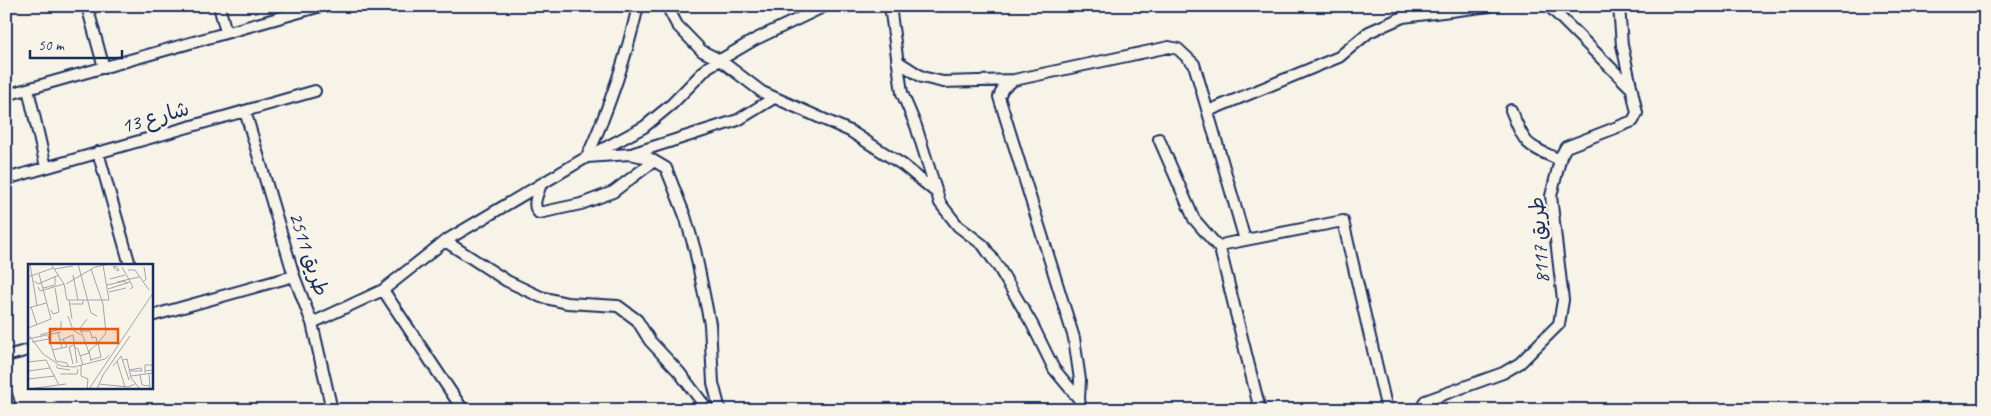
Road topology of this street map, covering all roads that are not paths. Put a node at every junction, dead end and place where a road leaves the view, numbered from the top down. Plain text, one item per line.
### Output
1 (86, 6) edge
2 (218, 6) edge
3 (321, 6) edge
4 (638, 6) edge
5 (667, 6) edge
6 (824, 6) edge
7 (890, 6) edge
8 (1490, 6) edge
9 (1549, 6) edge
10 (1619, 6) edge
11 (226, 32) junction
12 (720, 60) junction
13 (897, 61) junction
14 (104, 68) junction
15 (1014, 80) junction
16 (28, 89) junction
17 (1632, 89) junction
18 (315, 92) dead end
19 (6, 95) edge
20 (774, 98) junction
21 (1511, 110) dead end
22 (245, 111) junction
23 (1208, 111) junction
24 (1159, 139) dead end
25 (98, 152) junction
26 (630, 154) junction
27 (587, 157) junction
28 (1560, 160) junction
29 (654, 161) junction
30 (46, 167) junction
31 (6, 179) edge
32 (541, 184) junction
33 (937, 193) junction
34 (1245, 240) junction
35 (445, 241) junction
36 (1220, 249) junction
37 (130, 264) edge
38 (294, 276) junction
39 (383, 290) junction
40 (152, 316) edge
41 (312, 323) junction
42 (28, 350) edge
43 (6, 356) edge
44 (6, 394) edge
45 (1080, 404) edge
46 (11, 410) edge
47 (332, 410) edge
48 (463, 410) edge
49 (708, 410) edge
50 (720, 410) edge
51 (1260, 410) edge
52 (1387, 410) edge
53 (1421, 410) edge

1 - 14 street
2 - 11 street
3 - 11 street
4 - 27 street
5 - 12 street
6 - 12 street
7 - 13 street
8 - 23 street
9 - 17 street
10 - 17 street, طريق 8117
11 - 14 street
12 - 20 street
12 - 27 street
13 - 15 street
13 - 33 street
14 - 16 street
15 - 23 street
15 - 45 street
16 - 19 street
16 - 30 street
17 - 28 street, طريق 8117
18 - 22 street, شارع 13
20 - 26 street
20 - 33 street
21 - 28 street
22 - 25 street, شارع 13
22 - 38 street, طريق 2511
23 - 34 street
24 - 36 street
25 - 30 street, شارع 13
25 - 37 street
26 - 27 street
26 - 29 street
27 - 32 street
28 - 53 street, طريق 8117
29 - 32 street
29 - 50 street
30 - 31 street, شارع 13
32 - 35 street
33 - 45 street
34 - 36 street
34 - 52 street
35 - 39 street
35 - 49 street
36 - 51 street
38 - 40 street
38 - 41 street, طريق 2511
39 - 41 street
39 - 48 street
41 - 47 street, طريق 2511
42 - 43 street
44 - 46 street

